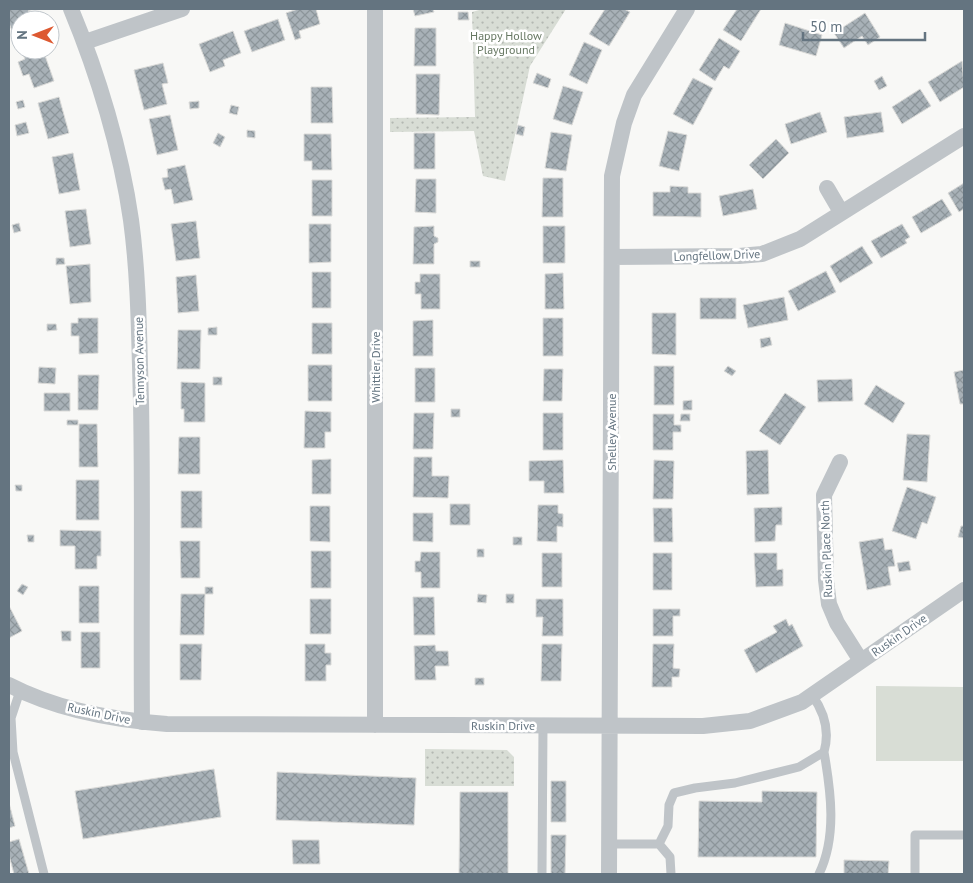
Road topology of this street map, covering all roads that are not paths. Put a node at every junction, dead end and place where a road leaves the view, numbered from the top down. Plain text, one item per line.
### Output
1 (71, 9) edge
2 (182, 9) edge
3 (375, 9) edge
4 (687, 9) edge
5 (85, 42) junction
6 (964, 136) edge
7 (827, 188) dead end
8 (841, 212) junction
9 (612, 257) junction
10 (840, 462) dead end
11 (964, 590) edge
12 (861, 661) junction
13 (15, 688) edge
14 (812, 695) junction
15 (142, 722) junction
16 (375, 725) junction
17 (544, 726) junction
18 (608, 726) junction
19 (824, 752) junction
20 (964, 835) edge
21 (608, 844) junction
22 (659, 844) junction
23 (44, 874) edge
24 (542, 874) edge
25 (608, 874) edge
26 (671, 874) edge
27 (819, 874) edge
28 (915, 874) edge

1 - 5 street, Tennyson Avenue
2 - 5 street
3 - 16 street, Whittier Drive
4 - 9 street, Shelley Avenue
5 - 15 street, Tennyson Avenue
6 - 8 street, Longfellow Drive
7 - 8 street
8 - 9 street, Longfellow Drive
9 - 18 street, Shelley Avenue
10 - 12 street, Ruskin Place North
11 - 12 street, Ruskin Drive
12 - 14 street, Ruskin Drive
13 - 15 street, Ruskin Drive
13 - 23 lane
14 - 18 street, Ruskin Drive
14 - 19 lane
15 - 16 street, Ruskin Drive
16 - 17 street, Ruskin Drive
17 - 18 street, Ruskin Drive
17 - 24 lane
18 - 21 street, Shelley Avenue
19 - 22 lane
19 - 27 lane
20 - 28 lane
21 - 22 lane
21 - 25 street, Shelley Avenue
22 - 26 lane

